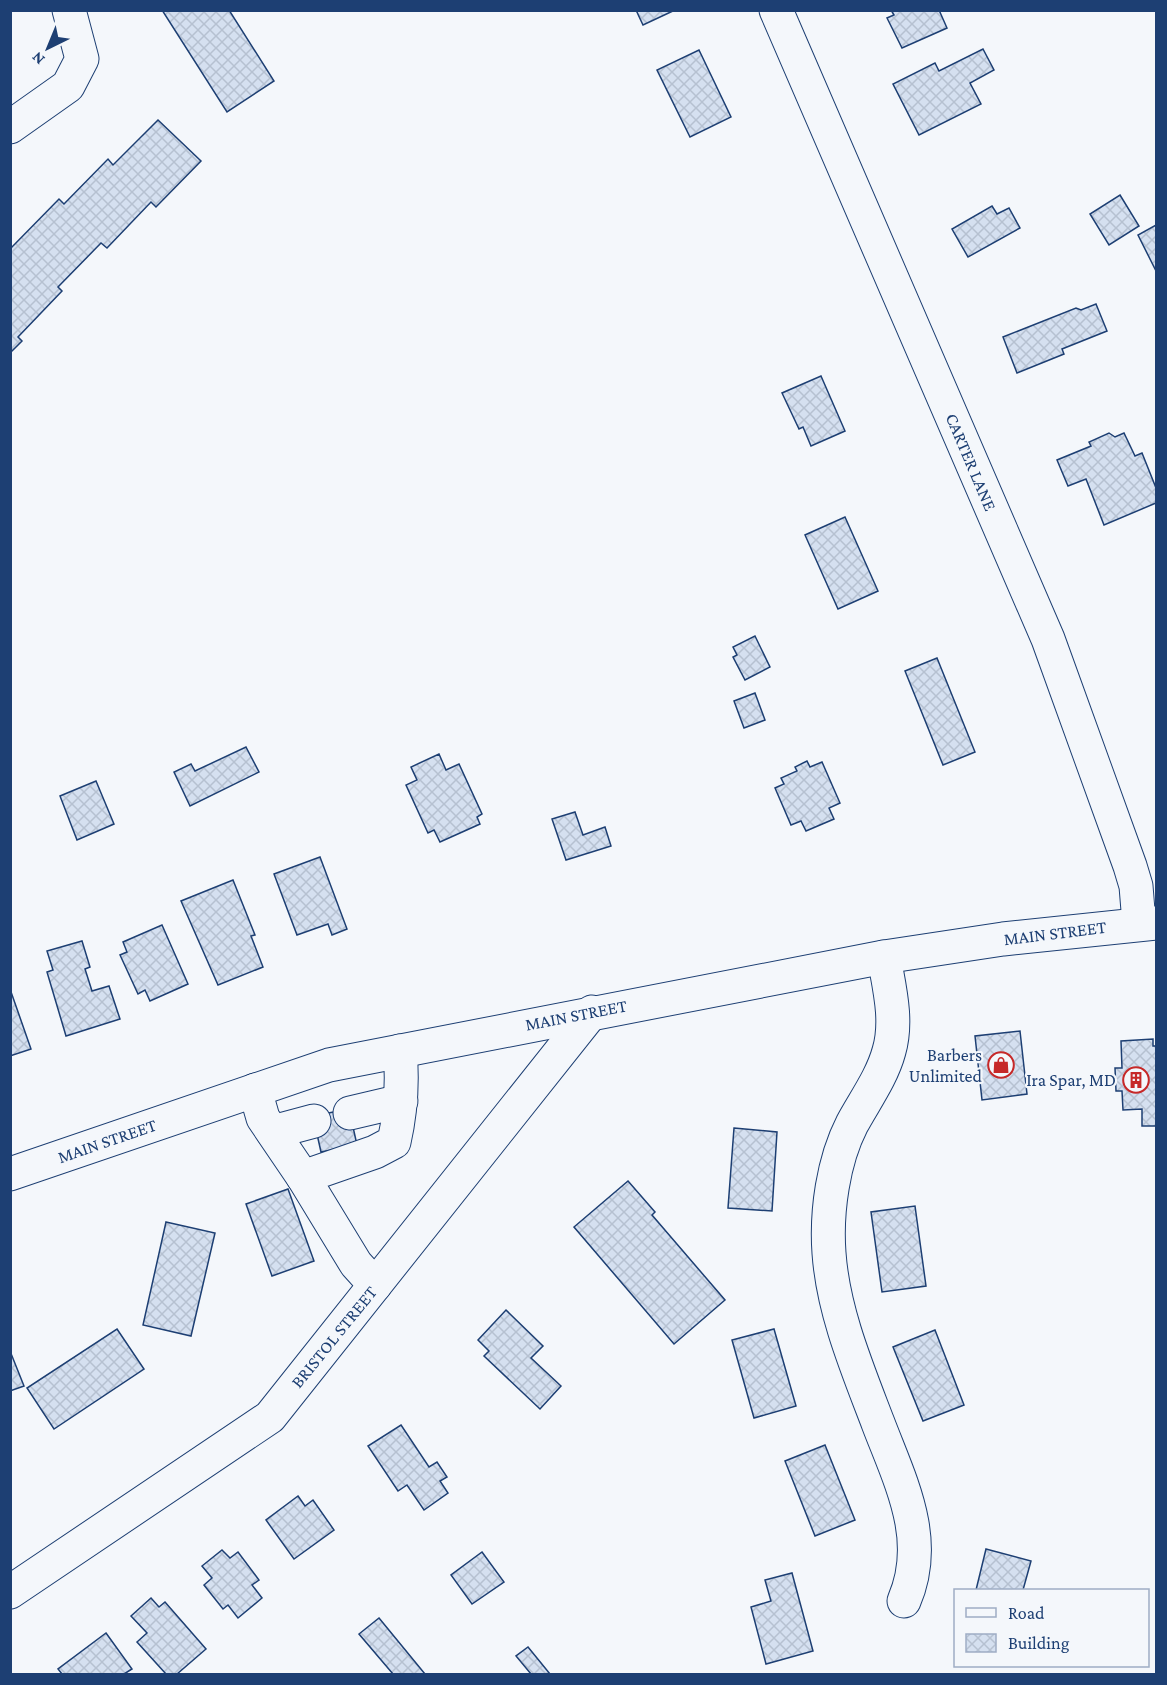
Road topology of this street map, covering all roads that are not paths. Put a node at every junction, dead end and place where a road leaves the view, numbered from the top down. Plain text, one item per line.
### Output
1 (69, 10) edge
2 (776, 10) edge
3 (10, 127) edge
4 (1148, 923) edge
5 (884, 957) junction
6 (592, 1012) junction
7 (400, 1051) junction
8 (255, 1090) junction
9 (402, 1101) junction
10 (350, 1113) dead end
11 (314, 1121) dead end
12 (273, 1132) junction
13 (10, 1174) edge
14 (303, 1177) junction
15 (375, 1285) junction
16 (10, 1592) edge
17 (904, 1601) dead end

1 - 3 main road
2 - 4 main road, CARTER LANE
4 - 5 main road, MAIN STREET
5 - 6 main road, MAIN STREET
5 - 17 main road
6 - 7 main road, MAIN STREET
6 - 15 main road, BRISTOL STREET
7 - 8 main road, MAIN STREET
7 - 9 main road
8 - 12 main road
8 - 13 main road, MAIN STREET
9 - 10 main road
9 - 14 main road
11 - 12 main road
12 - 14 main road
14 - 15 main road
15 - 16 main road, BRISTOL STREET

